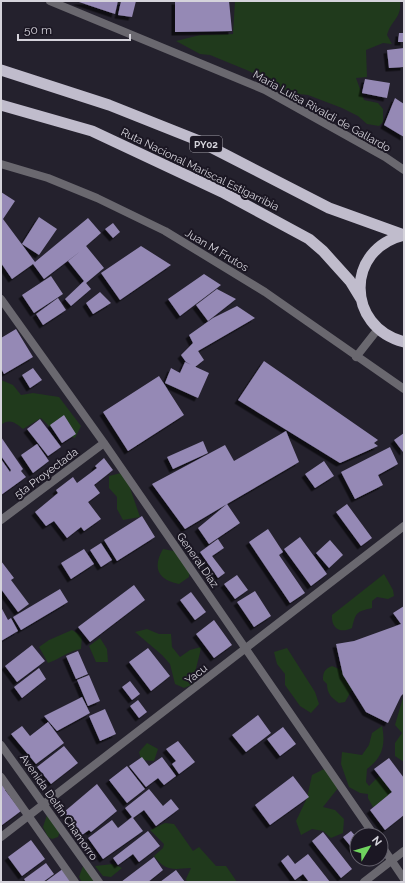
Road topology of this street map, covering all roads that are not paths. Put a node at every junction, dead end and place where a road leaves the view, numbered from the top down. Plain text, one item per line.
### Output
1 (50, 1) edge
2 (1, 70) edge
3 (1, 106) edge
4 (1, 164) edge
5 (404, 170) edge
6 (404, 235) edge
7 (1, 299) edge
8 (361, 299) junction
9 (378, 330) junction
10 (404, 342) edge
11 (356, 357) junction
12 (404, 389) edge
13 (104, 443) junction
14 (1, 520) edge
15 (404, 526) edge
16 (246, 649) junction
17 (1, 745) edge
18 (1, 777) edge
19 (44, 806) junction
20 (29, 816) junction
21 (368, 827) edge
22 (1, 837) edge
23 (404, 851) edge
24 (389, 857) edge
25 (392, 861) junction
26 (404, 879) edge
27 (75, 882) edge
28 (99, 882) edge
29 (364, 882) edge

1 - 5 street, Maria Luisa Rivaldi de Gallardo
2 - 6 highway, Ruta Nacional Mariscal Estigarribia / PY02
3 - 8 highway, Ruta Nacional Mariscal Estigarribia / PY02
4 - 11 street, Juan M Frutos
6 - 8 highway, PY02
7 - 13 street, General Diaz
8 - 9 highway, PY02
9 - 10 highway, PY02
9 - 11 street
11 - 12 street, Juan M Frutos
13 - 14 street, 5ta Proyectada
13 - 16 street, General Diaz
15 - 16 street, Yacu
16 - 19 street, Yacu
16 - 21 street, General Diaz
17 - 19 street, Avenida Delfin Chamorro
18 - 20 street
19 - 20 street, Yacu
19 - 28 street, Avenida Delfin Chamorro
20 - 22 street, Yacu
20 - 27 street
23 - 25 street
24 - 25 street
25 - 26 street
25 - 29 street

